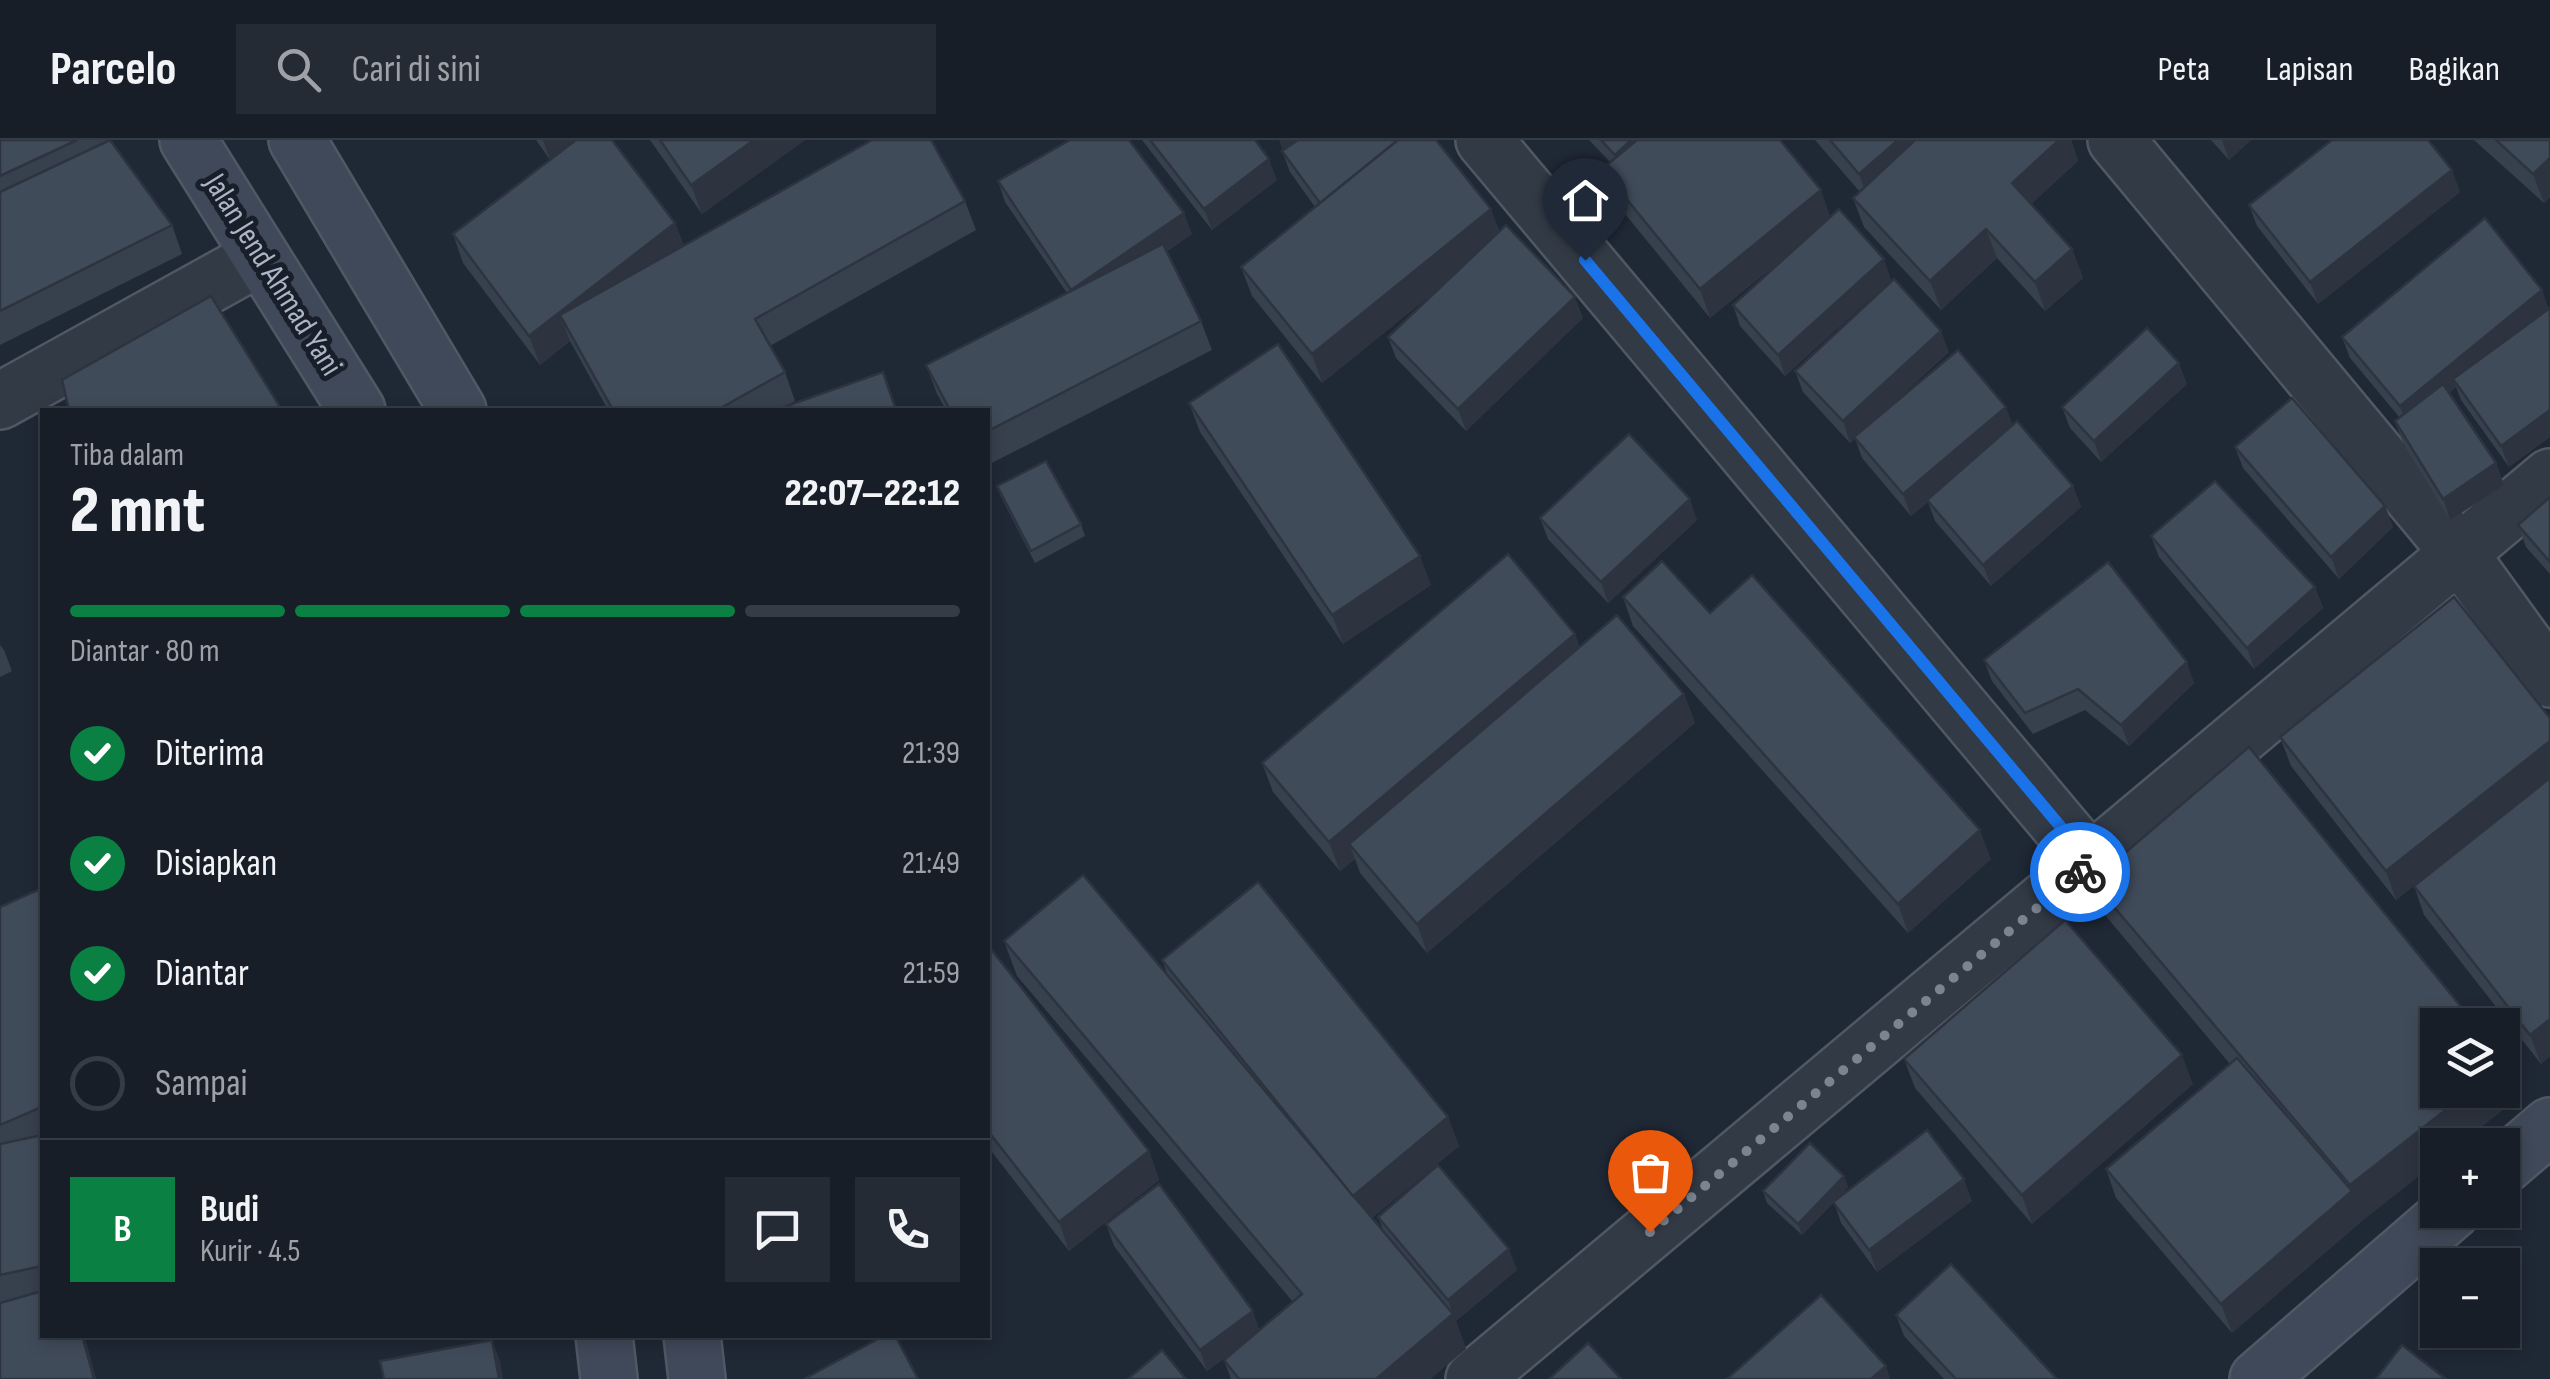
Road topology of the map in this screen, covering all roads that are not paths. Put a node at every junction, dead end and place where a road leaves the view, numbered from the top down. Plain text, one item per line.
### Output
1 (188, 140) edge
2 (297, 140) edge
3 (1484, 140) edge
4 (2116, 140) edge
5 (260, 256) junction
6 (0, 401) edge
7 (356, 408) edge
8 (457, 408) edge
9 (2550, 477) edge
10 (2460, 553) junction
11 (2550, 679) edge
12 (2091, 863) junction
13 (2550, 1126) edge
14 (2520, 1152) edge
15 (2432, 1228) edge
16 (604, 1338) edge
17 (692, 1338) edge
18 (608, 1379) edge
19 (697, 1379) edge
20 (1474, 1379) edge
21 (2258, 1379) edge

1 - 5 main road, Jalan Jend Ahmad Yani
2 - 8 main road
3 - 12 street
4 - 10 street
5 - 6 street
5 - 7 main road, Jalan Jend Ahmad Yani
9 - 10 street
10 - 11 street
10 - 12 street
12 - 20 street
13 - 14 main road
15 - 21 main road
16 - 18 main road
17 - 19 main road

